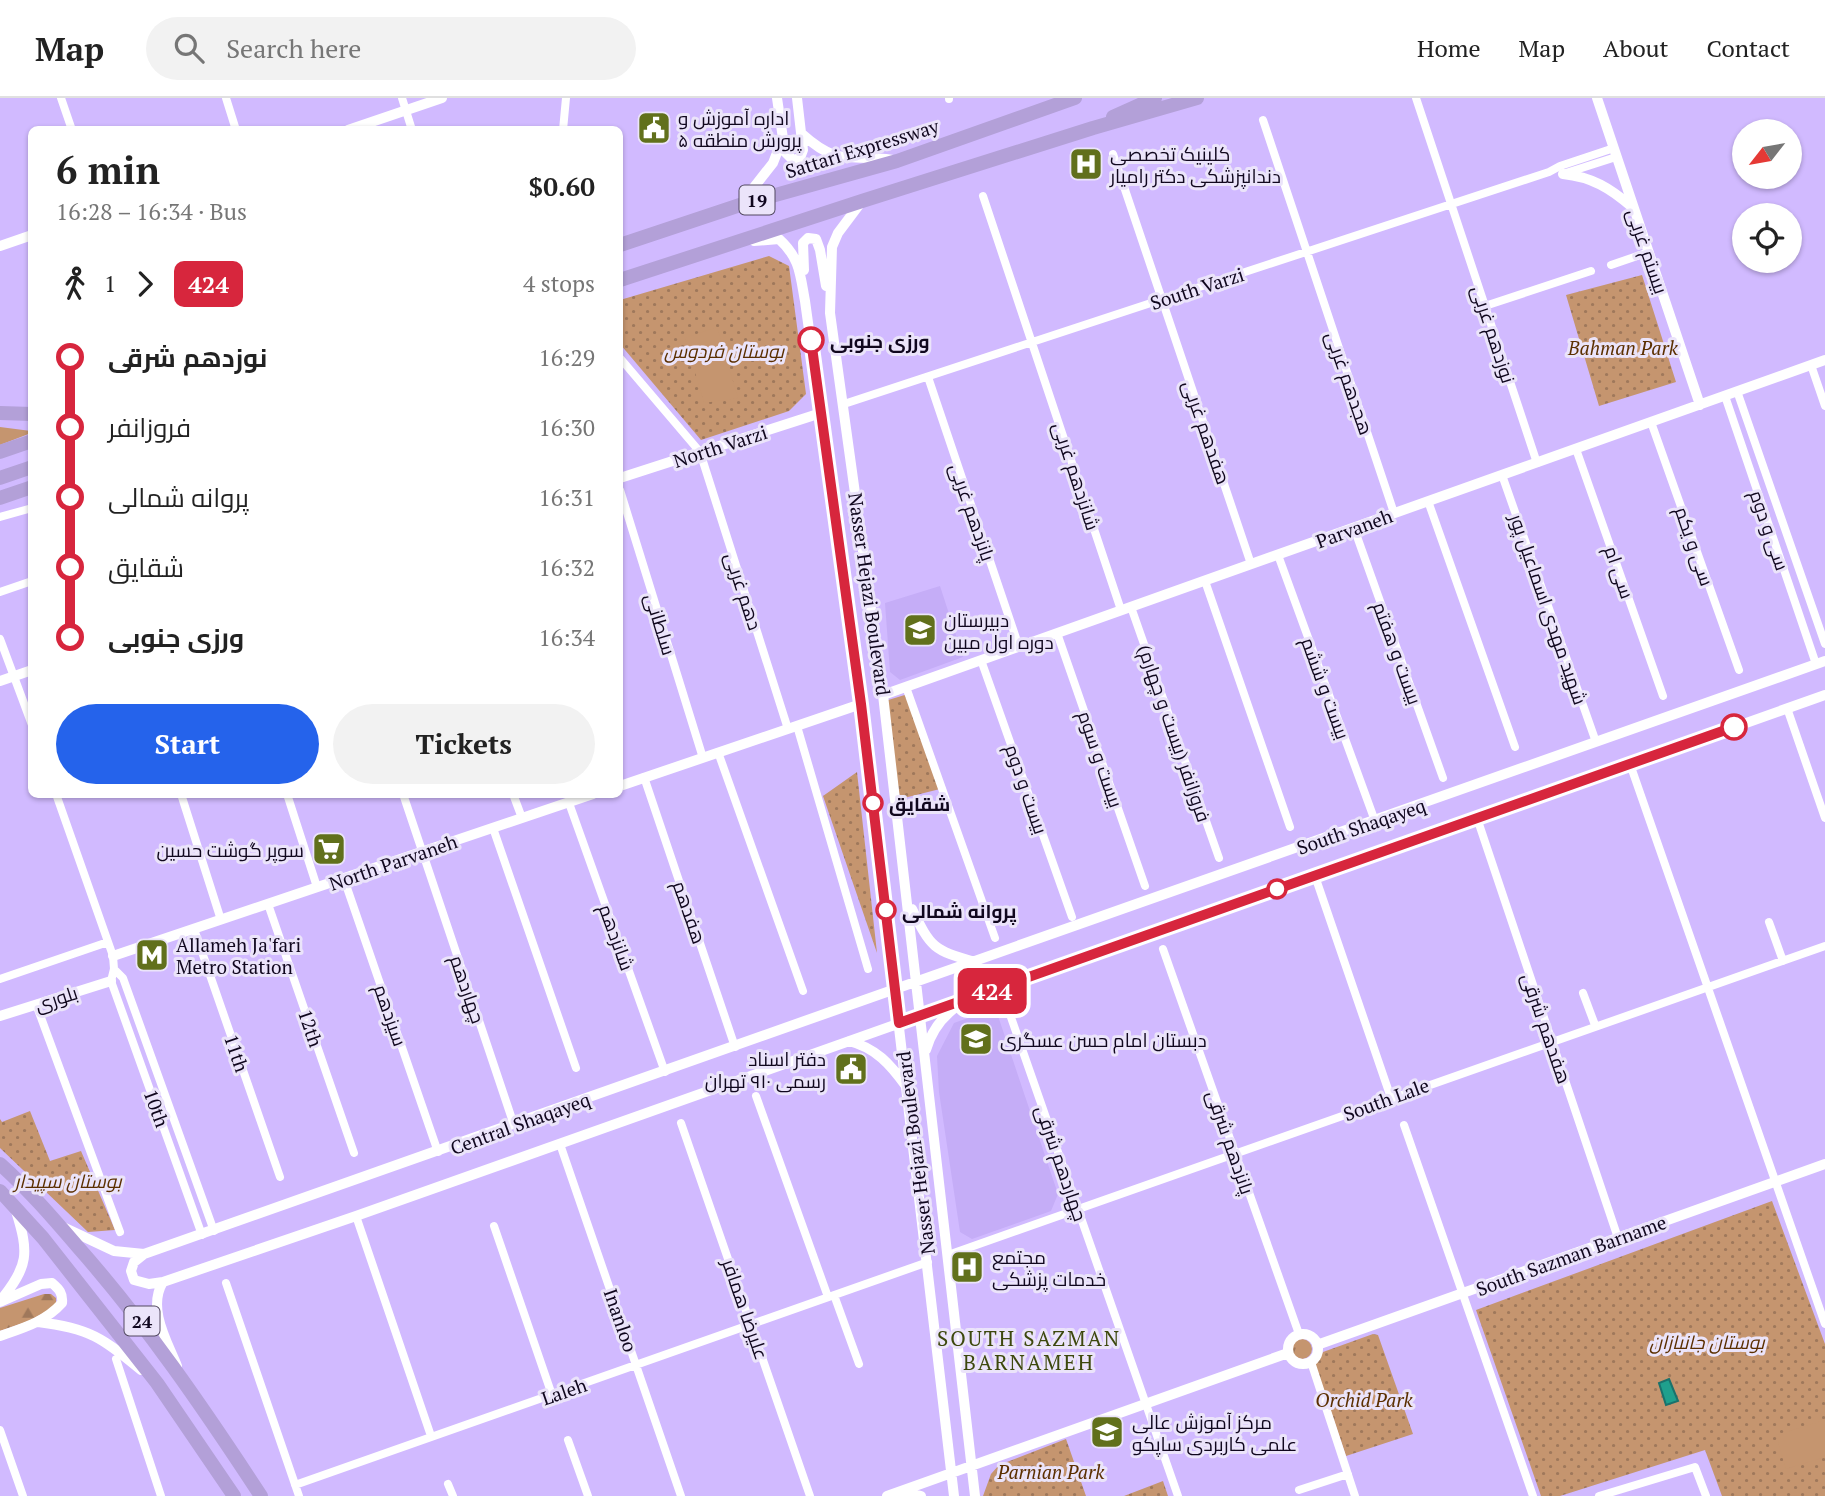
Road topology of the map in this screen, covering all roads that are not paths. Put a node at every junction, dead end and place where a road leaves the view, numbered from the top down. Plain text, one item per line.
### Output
1 (61, 98) edge
2 (226, 98) edge
3 (402, 98) edge
4 (442, 98) edge
5 (566, 98) edge
6 (777, 98) edge
7 (797, 98) edge
8 (1075, 98) edge
9 (1155, 98) edge
10 (1197, 98) edge
11 (1416, 98) edge
12 (1597, 98) edge
13 (406, 110) junction
14 (1263, 120) dead end
15 (71, 126) edge
16 (235, 126) edge
17 (360, 126) edge
18 (411, 126) edge
19 (563, 126) edge
20 (1093, 128) junction
21 (802, 134) junction
22 (783, 137) junction
23 (1615, 152) junction
24 (1113, 154) dead end
25 (897, 161) junction
26 (1549, 172) junction
27 (1563, 174) junction
28 (983, 196) dead end
29 (862, 201) junction
30 (740, 205) junction
31 (1451, 205) junction
32 (1634, 209) junction
33 (28, 236) edge
34 (733, 242) junction
35 (623, 244) edge
36 (0, 246) edge
37 (1307, 252) junction
38 (1648, 252) junction
39 (1611, 265) dead end
40 (1591, 271) dead end
41 (623, 279) edge
42 (806, 300) junction
43 (1162, 300) junction
44 (1485, 306) junction
45 (830, 313) junction
46 (1032, 342) junction
47 (1825, 360) edge
48 (623, 362) edge
49 (1811, 365) junction
50 (928, 377) junction
51 (1738, 391) junction
52 (1725, 396) junction
53 (844, 404) junction
54 (1700, 405) junction
55 (1825, 406) edge
56 (0, 413) edge
57 (821, 413) junction
58 (28, 414) edge
59 (1651, 422) junction
60 (28, 442) edge
61 (1576, 449) junction
62 (0, 452) edge
63 (700, 452) junction
64 (1537, 463) junction
65 (28, 468) edge
66 (1502, 475) junction
67 (623, 477) edge
68 (0, 478) edge
69 (28, 488) edge
70 (0, 498) edge
71 (623, 500) edge
72 (1428, 501) junction
73 (28, 509) edge
74 (1394, 513) junction
75 (0, 517) edge
76 (1354, 528) junction
77 (1278, 555) junction
78 (1796, 560) junction
79 (1251, 564) junction
80 (1782, 565) junction
81 (1205, 581) junction
82 (28, 582) edge
83 (0, 592) edge
84 (1126, 609) junction
85 (1056, 633) junction
86 (0, 639) edge
87 (1019, 647) junction
88 (1825, 647) edge
89 (1818, 659) edge
90 (981, 660) junction
91 (1739, 670) dead end
92 (28, 671) edge
93 (14, 676) junction
94 (0, 681) edge
95 (906, 687) junction
96 (883, 695) junction
97 (1825, 695) edge
98 (1663, 696) dead end
99 (861, 704) junction
100 (1787, 708) junction
101 (28, 714) edge
102 (792, 727) junction
103 (1597, 742) junction
104 (1515, 747) dead end
105 (719, 752) junction
106 (703, 758) junction
107 (1630, 764) junction
108 (644, 777) junction
109 (1443, 778) dead end
110 (623, 783) edge
111 (57, 798) edge
112 (182, 798) edge
113 (288, 798) edge
114 (404, 798) edge
115 (514, 798) edge
116 (582, 798) edge
117 (569, 803) junction
118 (522, 818) junction
119 (1477, 818) junction
120 (1825, 818) edge
121 (1375, 821) junction
122 (1290, 827) dead end
123 (494, 828) junction
124 (421, 852) junction
125 (1219, 858) dead end
126 (1315, 876) junction
127 (344, 878) junction
128 (1145, 886) dead end
129 (317, 887) junction
130 (908, 900) junction
131 (268, 904) junction
132 (1072, 917) dead end
133 (221, 920) junction
134 (1769, 922) dead end
135 (194, 929) junction
136 (995, 938) dead end
137 (108, 942) junction
138 (1825, 946) edge
139 (1163, 949) dead end
140 (113, 956) junction
141 (1783, 961) junction
142 (975, 962) junction
143 (114, 969) junction
144 (868, 969) dead end
145 (0, 979) edge
146 (111, 981) junction
147 (916, 983) junction
148 (1708, 985) junction
149 (896, 990) junction
150 (803, 991) dead end
151 (1583, 993) dead end
152 (966, 1000) junction
153 (1006, 1003) dead end
154 (36, 1004) junction
155 (0, 1016) edge
156 (919, 1016) junction
157 (899, 1023) junction
158 (1595, 1025) junction
159 (849, 1041) junction
160 (1551, 1041) junction
161 (735, 1047) junction
162 (924, 1056) junction
163 (576, 1068) dead end
164 (664, 1072) junction
165 (908, 1088) junction
166 (756, 1096) dead end
167 (1391, 1098) junction
168 (681, 1123) dead end
169 (514, 1125) junction
170 (1404, 1125) dead end
171 (560, 1144) junction
172 (438, 1152) junction
173 (354, 1153) dead end
174 (1235, 1153) junction
175 (1825, 1164) edge
176 (2, 1165) edge
177 (280, 1177) dead end
178 (1776, 1182) junction
179 (0, 1191) edge
180 (14, 1205) junction
181 (1078, 1209) junction
182 (356, 1216) junction
183 (60, 1226) junction
184 (494, 1226) dead end
185 (214, 1231) junction
186 (120, 1232) dead end
187 (202, 1235) junction
188 (1618, 1238) junction
189 (144, 1254) junction
190 (948, 1255) junction
191 (928, 1262) junction
192 (163, 1282) junction
193 (226, 1283) dead end
194 (1462, 1294) junction
195 (831, 1296) junction
196 (0, 1302) edge
197 (38, 1322) junction
198 (752, 1324) junction
199 (1825, 1324) edge
200 (1299, 1334) junction
201 (0, 1336) edge
202 (1317, 1345) junction
203 (1288, 1353) junction
204 (116, 1359) dead end
205 (1311, 1362) junction
206 (859, 1364) dead end
207 (636, 1365) junction
208 (183, 1378) junction
209 (157, 1383) junction
210 (552, 1395) junction
211 (1146, 1403) junction
212 (0, 1430) edge
213 (431, 1436) junction
214 (568, 1440) dead end
215 (972, 1465) junction
216 (951, 1472) junction
217 (1348, 1474) junction
218 (448, 1484) dead end
219 (295, 1485) junction
220 (1299, 1490) dead end
221 (902, 1491) junction
222 (23, 1496) edge
223 (161, 1496) edge
224 (234, 1496) edge
225 (261, 1496) edge
226 (299, 1496) edge
227 (453, 1496) edge
228 (588, 1496) edge
229 (681, 1496) edge
230 (810, 1496) edge
231 (887, 1496) edge
232 (921, 1496) edge
233 (954, 1496) edge
234 (975, 1496) edge
235 (1178, 1496) edge
236 (1355, 1496) edge
237 (1532, 1496) edge
238 (1599, 1496) edge
239 (1706, 1496) edge

1 - 15 street
2 - 16 street
3 - 13 street
4 - 13 main road
5 - 19 street
6 - 22 main road
7 - 21 main road
8 - 25 highway, Sattari Expressway / 19
9 - 20 highway
10 - 20 highway, 19
11 - 31 street, نوزدهم غربی
12 - 23 main road, بیستم غربی
13 - 17 main road
13 - 18 street
14 - 37 street, هجدهم غربی
20 - 29 highway, 19
21 - 22 main road
21 - 25 main road
22 - 30 main road
23 - 26 street, South Varzi
23 - 27 street, South Varzi
23 - 32 main road, بیستم غربی
24 - 43 street
25 - 30 highway, Sattari Expressway / 19
26 - 27 street, South Varzi
26 - 31 street, South Varzi
27 - 32 main road
28 - 46 street, شانزدهم غربی
29 - 34 highway, 19
29 - 45 main road, Nasser Hejazi Boulevard
30 - 35 highway, Sattari Expressway / 19
31 - 37 street, South Varzi
31 - 44 street, نوزدهم غربی
32 - 38 main road, بیستم غربی
33 - 36 main road
34 - 41 highway, 19
34 - 42 main road, Nasser Hejazi Boulevard
37 - 43 street, South Varzi
37 - 74 street, هجدهم غربی
38 - 39 street
38 - 54 main road, بیستم غربی
40 - 44 street
42 - 45 main road
42 - 57 main road, Nasser Hejazi Boulevard
43 - 46 street, South Varzi
43 - 79 street, هفدهم غربی
44 - 64 street, نوزدهم غربی
45 - 53 main road, Nasser Hejazi Boulevard
46 - 50 street, South Varzi
46 - 84 street, شانزدهم غربی
47 - 49 main road, Parvaneh
48 - 63 street
49 - 51 main road, Parvaneh
49 - 55 street
50 - 53 street, South Varzi
50 - 87 street, پانزدهم غربی
51 - 52 main road, Parvaneh
51 - 78 street, سی و دوم
52 - 54 main road, Parvaneh
52 - 80 street, سی و دوم
53 - 96 main road, Nasser Hejazi Boulevard
54 - 59 main road, Parvaneh
56 - 58 highway
57 - 63 main road, North Varzi
57 - 99 main road, Nasser Hejazi Boulevard
59 - 61 main road, Parvaneh
59 - 91 street, سی و یکم
60 - 62 highway
61 - 64 main road, Parvaneh
61 - 98 street, سی ام
63 - 67 main road, North Varzi
63 - 102 street, دهم غربی
64 - 66 main road, Parvaneh
65 - 68 highway
66 - 72 main road, Parvaneh
66 - 103 street, شهید مهدی اسماعیل پور
69 - 70 highway
71 - 106 street, سلطانی
72 - 74 main road, Parvaneh
72 - 104 street
73 - 75 street
74 - 76 main road, Parvaneh
76 - 77 main road, Parvaneh
76 - 109 street, بیست و هفتم
77 - 79 main road, Parvaneh
77 - 121 street, بیست و ششم
78 - 80 street
78 - 88 street, سی و دوم
79 - 81 main road, Parvaneh
80 - 89 street, سی و دوم
81 - 84 main road, Parvaneh
81 - 122 street
82 - 83 street
84 - 85 main road, Parvaneh
84 - 125 street, فروزانفر (بیست و چهارم)
85 - 87 main road, Parvaneh
85 - 128 street, بیست و سوم
86 - 93 street
87 - 90 main road, Parvaneh
88 - 89 street
89 - 103 main road, South Shaqayeq
90 - 95 main road, Parvaneh
90 - 132 street, بیست و دوم
92 - 93 main road
93 - 94 main road
93 - 101 street
95 - 96 main road, Parvaneh
95 - 136 street
96 - 130 main road, Nasser Hejazi Boulevard
97 - 100 main road, South Shaqayeq
99 - 102 main road
99 - 149 main road, Nasser Hejazi Boulevard
100 - 107 main road, South Shaqayeq
100 - 120 street
102 - 105 main road
102 - 144 street, دهم غربی
103 - 121 main road, South Shaqayeq
105 - 106 main road
105 - 150 street
106 - 108 main road
107 - 119 main road, South Shaqayeq
107 - 148 street
108 - 110 main road
108 - 161 street, هفدهم
111 - 137 street
112 - 133 street
113 - 129 street
114 - 124 street, چهاردهم
115 - 118 street
116 - 117 main road, North Parvaneh
117 - 118 main road, North Parvaneh
117 - 164 street, شانزدهم
118 - 123 main road, North Parvaneh
119 - 126 main road, South Shaqayeq
119 - 160 street, هفدهم شرقی
121 - 142 main road, South Shaqayeq
123 - 124 main road, North Parvaneh
123 - 163 street
124 - 127 main road, North Parvaneh
124 - 169 street, چهاردهم
126 - 152 main road, South Shaqayeq
126 - 167 street
127 - 129 main road, North Parvaneh
127 - 172 street, سیزدهم
129 - 131 main road, North Parvaneh
130 - 142 main road
130 - 147 main road, Nasser Hejazi Boulevard
131 - 133 main road, North Parvaneh
131 - 173 street, 12th
133 - 135 main road, North Parvaneh
134 - 141 street
135 - 140 main road
135 - 177 street, 11th
137 - 140 street
137 - 145 street
138 - 141 street, South Lale
139 - 174 street, پانزدهم شرقی
140 - 143 street
141 - 148 street, South Lale
142 - 147 main road, South Shaqayeq
143 - 146 street
143 - 185 street, 10th
146 - 154 main road, بلوری
146 - 187 street, 10th
147 - 149 main road, South Shaqayeq
147 - 156 main road, Nasser Hejazi Boulevard
148 - 158 street, South Lale
148 - 178 street
149 - 157 main road, Nasser Hejazi Boulevard
149 - 161 main road, Central Shaqayeq
151 - 158 street
152 - 156 main road, South Shaqayeq
152 - 162 main road
153 - 181 street, چهاردهم شرقی
154 - 155 main road, بلوری
154 - 186 street
156 - 157 main road, South Shaqayeq
156 - 162 main road, Nasser Hejazi Boulevard
157 - 159 main road, Central Shaqayeq
157 - 165 main road, Nasser Hejazi Boulevard
158 - 160 street, South Lale
159 - 165 main road
159 - 171 main road, Central Shaqayeq
160 - 167 street, South Lale
160 - 188 street, هفدهم شرقی
161 - 164 main road, Central Shaqayeq
162 - 190 main road, Nasser Hejazi Boulevard
164 - 169 main road, Central Shaqayeq
165 - 191 main road, Nasser Hejazi Boulevard
166 - 195 street
167 - 174 street, South Lale
168 - 198 street, علیرضا همافر
169 - 172 main road, Central Shaqayeq
170 - 194 street
171 - 182 main road, Central Shaqayeq
171 - 207 street, Inanloo
172 - 185 main road, Central Shaqayeq
174 - 181 street, South Lale
174 - 200 street, پانزدهم شرقی
175 - 178 main road, South Sazman Barname
176 - 183 highway, 24
178 - 188 main road, South Sazman Barname
178 - 199 street
179 - 180 highway, 24
180 - 196 main road
180 - 209 highway, 24
181 - 190 street, South Lale
181 - 211 street, چهاردهم شرقی
182 - 192 main road, Central Shaqayeq
182 - 213 street
183 - 189 main road
183 - 208 highway, 24
184 - 210 street
185 - 187 main road, Central Shaqayeq
187 - 189 main road, Central Shaqayeq
188 - 194 main road, South Sazman Barname
189 - 192 main road
190 - 215 main road, Nasser Hejazi Boulevard
191 - 195 street, Laleh
191 - 216 main road, Nasser Hejazi Boulevard
192 - 208 main road
193 - 219 street
194 - 202 main road, South Sazman Barname
194 - 237 street
195 - 198 street, Laleh
195 - 206 street
196 - 197 main road
197 - 201 main road
197 - 209 main road
198 - 207 street, Laleh
198 - 230 street, علیرضا همافر
200 - 202 main road
200 - 203 main road
202 - 205 main road
203 - 205 main road
203 - 211 main road
204 - 223 street
205 - 217 street
207 - 210 street, Laleh
207 - 229 street, Inanloo
208 - 225 highway, 24
209 - 224 highway, 24
210 - 213 street, Laleh
211 - 215 main road
211 - 235 street, چهاردهم شرقی
212 - 222 street
213 - 219 street, Laleh
214 - 228 street
215 - 216 main road
215 - 234 main road, Nasser Hejazi Boulevard
216 - 221 main road
216 - 233 main road, Nasser Hejazi Boulevard
217 - 220 street
217 - 236 street
218 - 227 street
219 - 226 street
221 - 231 main road
221 - 232 main road
238 - 239 street

